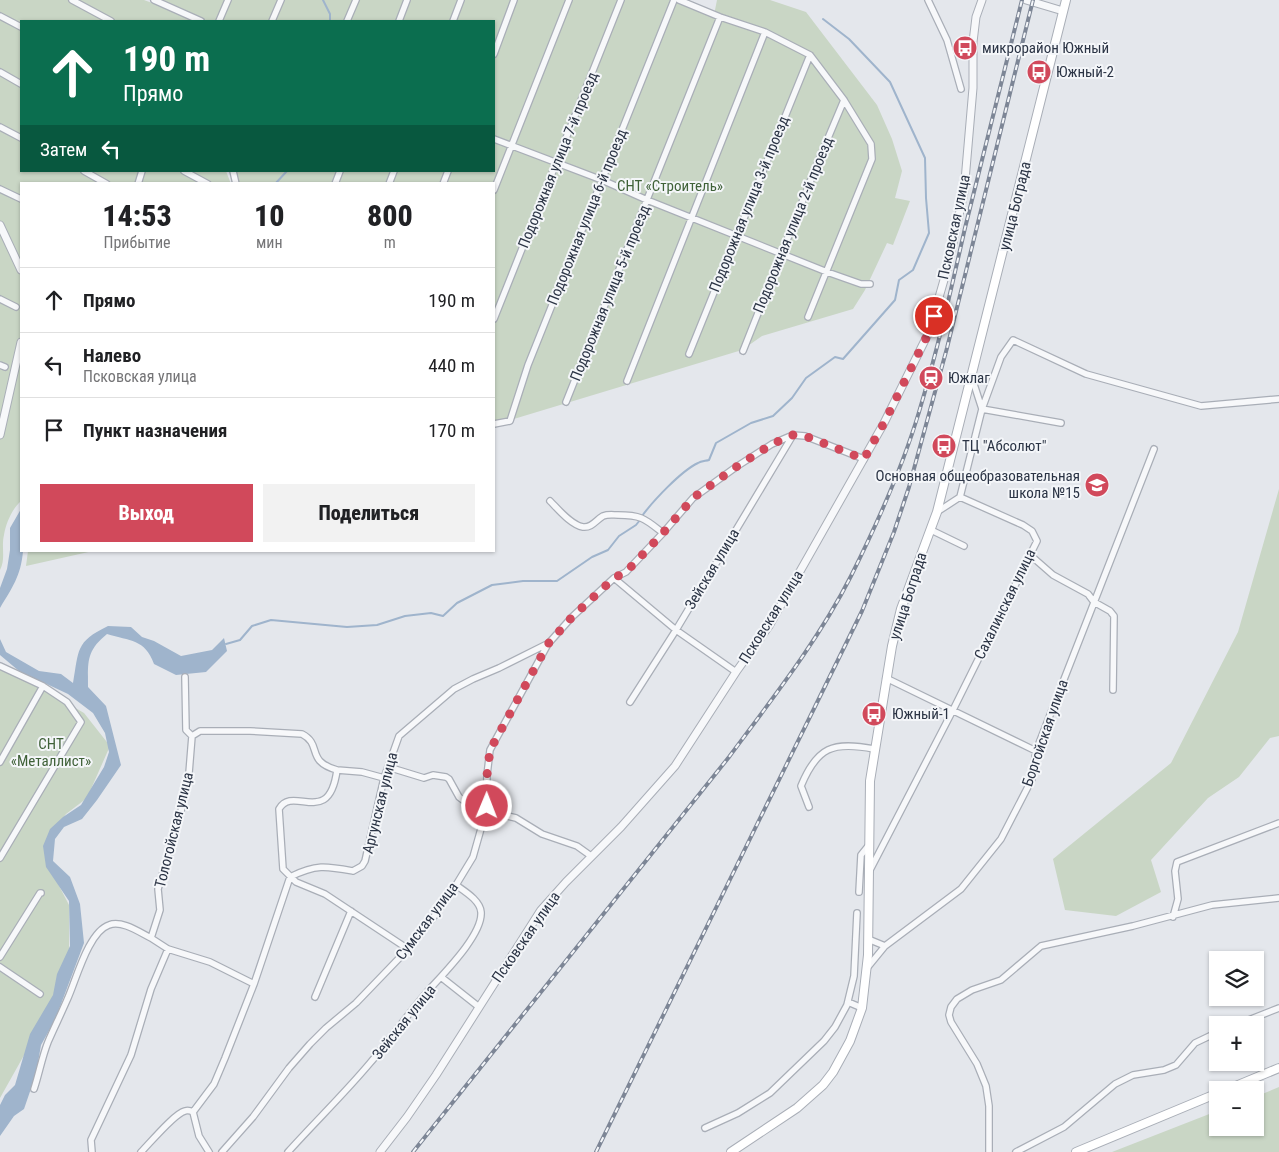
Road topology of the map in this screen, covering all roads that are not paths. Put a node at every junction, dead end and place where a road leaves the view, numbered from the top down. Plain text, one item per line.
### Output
1 (72, 0) edge
2 (154, 0) edge
3 (228, 0) edge
4 (281, 0) edge
5 (356, 0) edge
6 (407, 0) edge
7 (461, 0) edge
8 (514, 0) edge
9 (569, 0) edge
10 (621, 0) edge
11 (674, 0) edge
12 (679, 0) edge
13 (928, 0) edge
14 (982, 0) edge
15 (1026, 0) edge
16 (1066, 0) edge
17 (1063, 11) junction
18 (0, 16) edge
19 (720, 17) junction
20 (109, 20) edge
21 (199, 20) edge
22 (219, 20) edge
23 (272, 20) edge
24 (347, 20) edge
25 (399, 20) edge
26 (453, 20) edge
27 (20, 26) edge
28 (765, 32) junction
29 (495, 51) edge
30 (810, 55) junction
31 (0, 72) edge
32 (20, 83) edge
33 (962, 88) dead end
34 (844, 100) junction
35 (0, 127) edge
36 (20, 137) edge
37 (495, 139) edge
38 (511, 146) junction
39 (556, 163) junction
40 (86, 172) edge
41 (186, 172) edge
42 (602, 180) junction
43 (103, 182) edge
44 (204, 182) edge
45 (495, 187) edge
46 (0, 189) edge
47 (20, 199) edge
48 (647, 200) junction
49 (691, 218) junction
50 (0, 225) edge
51 (736, 235) junction
52 (782, 254) junction
53 (20, 268) edge
54 (827, 272) junction
55 (870, 284) dead end
56 (0, 299) edge
57 (16, 307) dead end
58 (495, 316) edge
59 (808, 318) dead end
60 (20, 346) edge
61 (743, 351) dead end
62 (690, 354) dead end
63 (972, 378) junction
64 (627, 381) dead end
65 (1279, 399) edge
66 (566, 402) dead end
67 (982, 409) junction
68 (1061, 423) dead end
69 (495, 424) edge
70 (0, 435) edge
71 (793, 435) junction
72 (1154, 449) dead end
73 (864, 459) junction
74 (960, 497) junction
75 (550, 501) dead end
76 (937, 512) junction
77 (931, 530) junction
78 (663, 533) junction
79 (964, 546) dead end
80 (1029, 554) junction
81 (614, 578) junction
82 (1094, 602) junction
83 (676, 630) junction
84 (548, 644) junction
85 (0, 666) edge
86 (736, 672) junction
87 (184, 676) dead end
88 (886, 678) junction
89 (43, 686) junction
90 (1113, 690) dead end
91 (630, 702) dead end
92 (953, 710) junction
93 (192, 736) junction
94 (874, 749) junction
95 (1036, 751) junction
96 (0, 762) edge
97 (388, 767) junction
98 (337, 770) junction
99 (384, 778) junction
100 (809, 807) dead end
101 (486, 808) junction
102 (1279, 822) edge
103 (869, 845) junction
104 (591, 856) junction
105 (0, 858) edge
106 (868, 874) junction
107 (290, 877) junction
108 (456, 885) junction
109 (859, 892) dead end
110 (41, 893) dead end
111 (1279, 898) edge
112 (351, 911) junction
113 (857, 913) dead end
114 (1173, 917) junction
115 (151, 938) junction
116 (868, 939) junction
117 (884, 946) junction
118 (408, 949) junction
119 (168, 950) junction
120 (0, 957) edge
121 (0, 967) edge
122 (866, 970) junction
123 (441, 977) junction
124 (254, 984) junction
125 (40, 994) dead end
126 (315, 997) dead end
127 (848, 1002) junction
128 (479, 1007) junction
129 (862, 1008) junction
130 (1279, 1008) edge
131 (1259, 1016) edge
132 (1209, 1035) edge
133 (1279, 1068) edge
134 (1248, 1081) edge
135 (34, 1090) dead end
136 (1209, 1097) edge
137 (193, 1112) junction
138 (705, 1128) dead end
139 (92, 1152) edge
140 (141, 1152) edge
141 (209, 1152) edge
142 (222, 1152) edge
143 (288, 1152) edge
144 (380, 1152) edge
145 (731, 1152) edge
146 (989, 1152) edge
147 (1016, 1152) edge
148 (1076, 1152) edge

1 - 20 street
2 - 21 street
3 - 22 street
4 - 23 street
5 - 24 street
6 - 25 street
7 - 26 street
8 - 29 street
9 - 38 street
10 - 39 street, Подорожная улица 7-й проезд
11 - 42 street, Подорожная улица 6-й проезд
12 - 19 street
13 - 33 street
14 - 73 street, Псковская улица
15 - 17 street
16 - 17 main road, улица Бограда
17 - 63 main road, улица Бограда
18 - 27 street
19 - 28 street
19 - 48 street, Подорожная улица 5-й проезд
28 - 30 street
28 - 49 street
30 - 34 street
30 - 51 street, Подорожная улица 3-й проезд
31 - 32 street
34 - 52 street, Подорожная улица 2-й проезд
34 - 54 street
35 - 36 street
37 - 38 street
38 - 39 street
38 - 45 street
39 - 42 street
39 - 58 street, Подорожная улица 7-й проезд
40 - 43 street
41 - 44 street
42 - 48 street
42 - 69 street, Подорожная улица 6-й проезд
46 - 47 street
48 - 49 street
48 - 66 street, Подорожная улица 5-й проезд
49 - 51 street
49 - 64 street
50 - 53 street
51 - 52 street
51 - 62 street, Подорожная улица 3-й проезд
52 - 54 street
52 - 61 street, Подорожная улица 2-й проезд
54 - 55 street
54 - 59 street
56 - 57 street
60 - 70 street
63 - 67 street
63 - 76 main road, улица Бограда
65 - 67 street
67 - 68 street
67 - 74 street
71 - 73 street
71 - 78 street
71 - 83 street, Зейская улица
72 - 82 street, Боргойская улица
73 - 86 street, Псковская улица
74 - 76 street
74 - 80 street, Сахалинская улица
75 - 78 street
76 - 77 main road, улица Бограда
77 - 79 street
77 - 88 main road, улица Бограда
78 - 81 street
80 - 82 street
80 - 92 street, Сахалинская улица
81 - 83 street
81 - 84 street
82 - 90 street
82 - 95 street, Боргойская улица
83 - 86 street
83 - 91 street, Зейская улица
84 - 97 street, Аргунская улица
84 - 101 street, Сумская улица
85 - 89 street
86 - 104 street, Псковская улица
87 - 93 street, Тологойская улица
88 - 92 street
88 - 94 main road, улица Бограда
89 - 96 street
89 - 105 street
92 - 95 street
92 - 106 street, Сахалинская улица
93 - 98 street
93 - 115 street, Тологойская улица
94 - 100 street
94 - 103 main road, улица Бограда
95 - 117 street, Боргойская улица
97 - 99 street, Аргунская улица
97 - 101 street
98 - 99 street
98 - 107 street
99 - 107 street, Аргунская улица
101 - 104 street
101 - 108 street, Сумская улица
102 - 114 street
103 - 106 main road, улица Бограда
103 - 109 street
104 - 128 street, Псковская улица
106 - 116 main road, улица Бограда
107 - 112 street
107 - 124 street
108 - 118 street, Сумская улица
108 - 123 street, Зейская улица
110 - 120 street
111 - 114 street
112 - 118 street
112 - 126 street
113 - 127 street
114 - 146 street
115 - 119 street
115 - 135 street
116 - 117 street
116 - 122 main road, улица Бограда
117 - 122 street, Боргойская улица
118 - 142 street, Сумская улица
119 - 124 street
119 - 139 street
121 - 125 street
122 - 129 main road, улица Бограда
123 - 128 street
123 - 143 street, Зейская улица
124 - 137 street
127 - 129 street
127 - 138 street
128 - 144 street, Псковская улица
129 - 145 main road, улица Бограда
130 - 131 street
132 - 147 street
133 - 134 main road
136 - 148 main road
137 - 140 street
137 - 141 street

